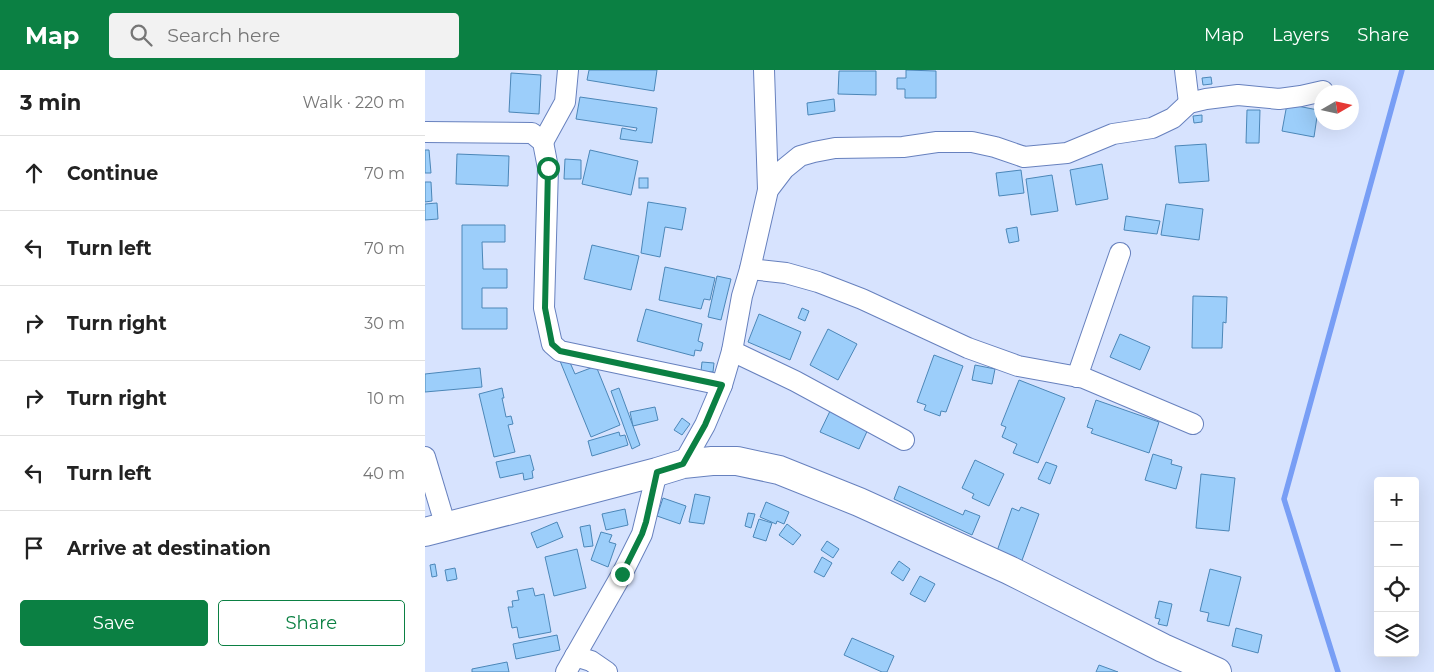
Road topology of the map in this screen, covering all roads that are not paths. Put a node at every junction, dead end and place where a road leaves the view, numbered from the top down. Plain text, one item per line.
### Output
1 (568, 70) edge
2 (764, 70) edge
3 (1185, 70) edge
4 (1314, 92) edge
5 (1189, 103) junction
6 (425, 132) edge
7 (543, 142) junction
8 (768, 190) junction
9 (1120, 253) dead end
10 (750, 269) junction
11 (732, 351) junction
12 (1077, 377) junction
13 (722, 385) junction
14 (1193, 424) dead end
15 (904, 440) dead end
16 (425, 457) edge
17 (683, 464) junction
18 (657, 472) junction
19 (435, 530) edge
20 (571, 664) edge
21 (607, 672) edge
22 (1217, 672) edge

1 - 7 street
2 - 8 street
3 - 5 street
4 - 5 street
5 - 8 street
6 - 7 street
7 - 13 street
8 - 10 street
9 - 12 street
10 - 11 street
10 - 12 street
11 - 13 street
11 - 15 street
12 - 14 street
13 - 17 street
16 - 19 street
17 - 18 main road
17 - 22 main road
18 - 19 main road
18 - 20 street
20 - 21 street

